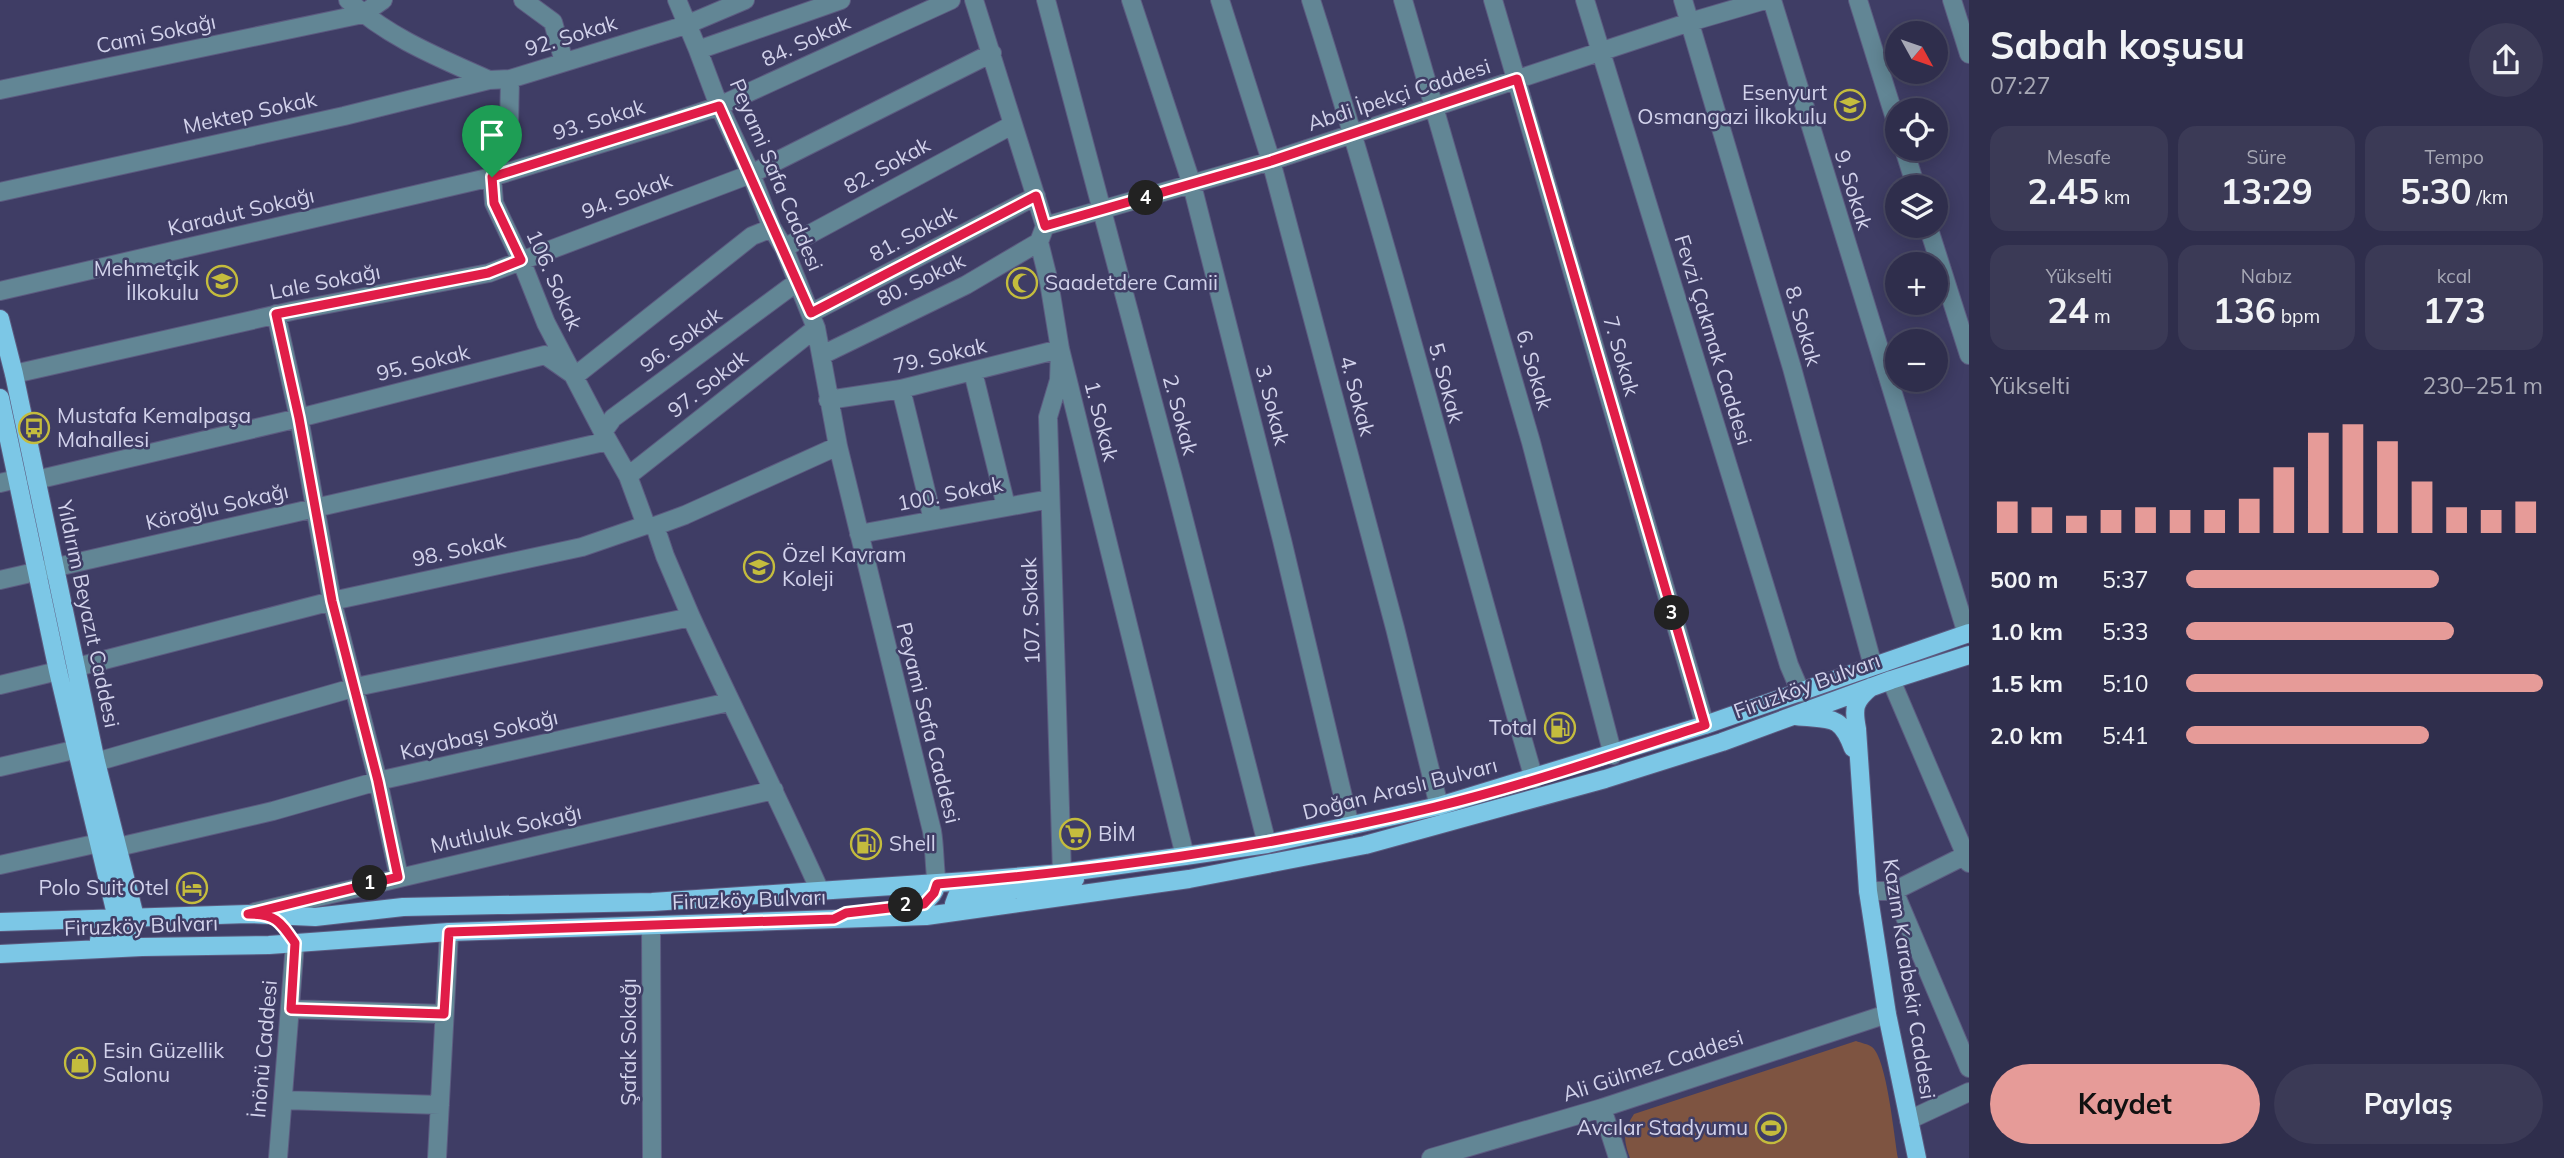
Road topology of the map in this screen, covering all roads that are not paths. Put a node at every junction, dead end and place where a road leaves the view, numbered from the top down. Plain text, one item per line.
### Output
1 (348, 0) edge
2 (383, 0) edge
3 (523, 0) edge
4 (677, 0) edge
5 (745, 0) edge
6 (841, 0) edge
7 (951, 0) edge
8 (974, 0) edge
9 (1046, 0) edge
10 (1131, 0) edge
11 (1220, 0) edge
12 (1311, 0) edge
13 (1403, 0) edge
14 (1493, 0) edge
15 (1585, 0) edge
16 (1683, 0) edge
17 (1765, 0) edge
18 (1772, 0) edge
19 (1858, 0) edge
20 (1952, 0) edge
21 (363, 14) junction
22 (1690, 22) junction
23 (686, 25) junction
24 (698, 50) junction
25 (1601, 52) junction
26 (992, 53) junction
27 (1969, 54) edge
28 (564, 62) junction
29 (510, 79) junction
30 (1517, 79) junction
31 (489, 80) junction
32 (0, 90) edge
33 (1889, 98) edge
34 (719, 106) junction
35 (1436, 107) junction
36 (1012, 125) junction
37 (1353, 134) junction
38 (1271, 161) junction
39 (751, 174) junction
40 (492, 177) junction
41 (1192, 185) junction
42 (0, 192) edge
43 (1036, 196) junction
44 (1101, 210) junction
45 (772, 228) junction
46 (1042, 234) junction
47 (1932, 238) edge
48 (784, 248) junction
49 (521, 260) junction
50 (797, 282) junction
51 (0, 291) edge
52 (276, 314) junction
53 (0, 319) edge
54 (814, 321) junction
55 (1060, 349) junction
56 (822, 355) junction
57 (1969, 355) edge
58 (973, 372) junction
59 (14, 374) junction
60 (575, 376) junction
61 (901, 389) junction
62 (0, 398) edge
63 (828, 400) junction
64 (299, 418) junction
65 (606, 436) junction
66 (838, 446) junction
67 (628, 476) junction
68 (36, 480) junction
69 (8, 481) edge
70 (1050, 499) junction
71 (1006, 506) junction
72 (316, 508) junction
73 (933, 520) junction
74 (651, 525) junction
75 (859, 534) junction
76 (55, 568) junction
77 (37, 572) junction
78 (0, 580) edge
79 (332, 601) junction
80 (691, 617) junction
81 (1968, 634) edge
82 (1969, 655) edge
83 (1873, 666) junction
84 (77, 667) junction
85 (58, 670) junction
86 (1891, 680) junction
87 (0, 685) edge
88 (356, 687) junction
89 (1871, 687) junction
90 (1801, 693) junction
91 (729, 702) junction
92 (1792, 716) junction
93 (1705, 725) junction
94 (78, 749) junction
95 (1614, 755) junction
96 (96, 762) junction
97 (1859, 765) junction
98 (0, 767) edge
99 (1534, 779) junction
100 (378, 781) junction
101 (774, 790) junction
102 (1439, 806) junction
103 (1350, 826) junction
104 (99, 843) junction
105 (1267, 844) junction
106 (118, 847) junction
107 (1185, 856) junction
108 (1967, 859) edge
109 (933, 862) junction
110 (0, 865) edge
111 (1093, 869) junction
112 (1062, 873) junction
113 (398, 877) junction
114 (937, 884) junction
115 (908, 886) junction
116 (820, 891) junction
117 (1868, 891) junction
118 (1894, 891) junction
119 (963, 911) junction
120 (248, 914) junction
121 (270, 914) junction
122 (135, 917) junction
123 (116, 918) junction
124 (834, 919) junction
125 (0, 922) edge
126 (651, 926) junction
127 (449, 932) junction
128 (124, 936) junction
129 (295, 943) junction
130 (142, 947) junction
131 (0, 948) edge
132 (0, 954) edge
133 (291, 1009) junction
134 (444, 1014) junction
135 (1887, 1014) junction
136 (1969, 1068) edge
137 (1969, 1092) edge
138 (283, 1100) junction
139 (440, 1105) junction
140 (1602, 1108) junction
141 (1909, 1120) junction
142 (278, 1158) edge
143 (437, 1158) edge
144 (652, 1158) edge
145 (1431, 1158) edge
146 (1618, 1158) edge
147 (1917, 1158) edge

1 - 21 street
2 - 21 street
3 - 28 street
4 - 23 street, Peyami Safa Caddesi
5 - 23 street, 92. Sokak
6 - 24 street
7 - 34 street, 84. Sokak
8 - 26 street, 1. Sokak
9 - 44 street, 2. Sokak
10 - 41 street, 3. Sokak
11 - 38 street, 4. Sokak
12 - 37 street, 5. Sokak
13 - 35 street, 6. Sokak
14 - 30 street, 7. Sokak
15 - 25 street, Fevzi Çakmak Caddesi
16 - 22 street, 8. Sokak
17 - 22 street, Abdi İpekçi Caddesi
18 - 81 street, 9. Sokak
19 - 33 street
20 - 27 street
21 - 31 street
21 - 32 street, Cami Sokağı
22 - 25 street, Abdi İpekçi Caddesi
22 - 83 street, 8. Sokak
23 - 24 street, Peyami Safa Caddesi
23 - 28 street, 92. Sokak
24 - 34 street, Peyami Safa Caddesi
25 - 30 street, Abdi İpekçi Caddesi
25 - 90 street, Fevzi Çakmak Caddesi
26 - 36 street, 1. Sokak
26 - 39 street, 94. Sokak
28 - 29 street, 92. Sokak
29 - 31 street, Mektep Sokak
29 - 40 street, 106. Sokak
30 - 35 street, Abdi İpekçi Caddesi
30 - 93 street, 7. Sokak
31 - 42 street, Mektep Sokak
34 - 39 street, Peyami Safa Caddesi
34 - 40 street, 93. Sokak
35 - 37 street, Abdi İpekçi Caddesi
35 - 95 street, 6. Sokak
36 - 43 street, 1. Sokak
36 - 48 street, 82. Sokak
37 - 38 street, Abdi İpekçi Caddesi
37 - 99 street, 5. Sokak
38 - 41 street, Abdi İpekçi Caddesi
38 - 102 street, 4. Sokak
39 - 45 street, Peyami Safa Caddesi
39 - 49 street, 94. Sokak
40 - 49 street, 106. Sokak
40 - 51 street, Karadut Sokağı
41 - 44 street, Abdi İpekçi Caddesi
41 - 103 street, 3. Sokak
43 - 46 street, 1. Sokak
43 - 54 street, 81. Sokak
44 - 46 street, Abdi İpekçi Caddesi
44 - 105 street, 2. Sokak
45 - 48 street, Peyami Safa Caddesi
45 - 60 street
46 - 55 street, 1. Sokak
46 - 56 street, 80. Sokak
47 - 57 street
48 - 50 street, Peyami Safa Caddesi
49 - 52 street, Lale Sokağı
49 - 60 street, 106. Sokak
50 - 54 street, Peyami Safa Caddesi
50 - 65 street, 96. Sokak
52 - 59 street, Lale Sokağı
52 - 64 street
53 - 59 main road, Yıldırım Beyazıt Caddesi
54 - 56 street, Peyami Safa Caddesi
54 - 67 street, 97. Sokak
55 - 58 street, 79. Sokak
55 - 70 street, 107. Sokak
55 - 107 street, 1. Sokak
56 - 63 street, Peyami Safa Caddesi
58 - 61 street, 79. Sokak
58 - 71 street
59 - 68 main road, Yıldırım Beyazıt Caddesi
60 - 64 street, 95. Sokak
60 - 65 street, 106. Sokak
61 - 63 street, 79. Sokak
61 - 73 street
62 - 69 main road, Yıldırım Beyazıt Caddesi
63 - 66 street, Peyami Safa Caddesi
64 - 68 street, 95. Sokak
64 - 72 street
65 - 67 street, 106. Sokak
65 - 72 street, Köroğlu Sokağı
66 - 74 street, 98. Sokak
66 - 75 street, Peyami Safa Caddesi
67 - 74 street, 106. Sokak
68 - 76 main road, Yıldırım Beyazıt Caddesi
69 - 77 main road, Yıldırım Beyazıt Caddesi
70 - 71 street, 100. Sokak
70 - 112 street, 107. Sokak
71 - 73 street, 100. Sokak
72 - 76 street, Köroğlu Sokağı
72 - 79 street
73 - 75 street, 100. Sokak
74 - 79 street, 98. Sokak
74 - 80 street, 106. Sokak
75 - 109 street, Peyami Safa Caddesi
76 - 77 street, Köroğlu Sokağı
76 - 84 main road, Yıldırım Beyazıt Caddesi
77 - 78 street, Köroğlu Sokağı
77 - 85 main road, Yıldırım Beyazıt Caddesi
79 - 84 street, 98. Sokak
79 - 88 street
80 - 88 street
80 - 91 street, 106. Sokak
81 - 83 main road, Doğan Araslı Bulvarı
82 - 86 main road, Firuzköy Bulvarı
83 - 90 main road, Doğan Araslı Bulvarı
84 - 96 main road, Yıldırım Beyazıt Caddesi
85 - 87 street
85 - 94 main road, Yıldırım Beyazıt Caddesi
86 - 89 main road, Firuzköy Bulvarı
86 - 108 street
88 - 96 street
88 - 100 street
89 - 92 main road, Firuzköy Bulvarı
89 - 97 main road, Kazım Karabekir Caddesi
90 - 93 main road, Doğan Araslı Bulvarı
91 - 100 street, Kayabaşı Sokağı
91 - 101 street, 106. Sokak
92 - 97 main road
92 - 119 main road, Firuzköy Bulvarı
93 - 95 main road, Doğan Araslı Bulvarı
94 - 98 street
94 - 104 main road, Yıldırım Beyazıt Caddesi
95 - 99 main road, Doğan Araslı Bulvarı
96 - 106 main road, Yıldırım Beyazıt Caddesi
97 - 117 main road, Kazım Karabekir Caddesi
99 - 102 main road, Doğan Araslı Bulvarı
100 - 106 street, Kayabaşı Sokağı
100 - 113 street
101 - 113 street, Mutluluk Sokağı
101 - 116 street
102 - 103 main road, Doğan Araslı Bulvarı
103 - 105 main road, Doğan Araslı Bulvarı
104 - 110 street
104 - 123 main road, Yıldırım Beyazıt Caddesi
105 - 107 main road, Doğan Araslı Bulvarı
106 - 122 main road, Yıldırım Beyazıt Caddesi
107 - 111 main road, Doğan Araslı Bulvarı
108 - 118 street
109 - 114 street, Peyami Safa Caddesi
109 - 115 street
111 - 112 main road, Doğan Araslı Bulvarı
111 - 119 main road
112 - 114 main road, Doğan Araslı Bulvarı
113 - 120 street, Mutluluk Sokağı
114 - 115 main road, Doğan Araslı Bulvarı
114 - 124 main road
115 - 116 main road, Doğan Araslı Bulvarı
116 - 121 main road, Firuzköy Bulvarı
117 - 118 street
117 - 135 main road, Kazım Karabekir Caddesi
118 - 136 street
119 - 124 main road, Firuzköy Bulvarı
120 - 121 main road, Firuzköy Bulvarı
120 - 122 main road, Firuzköy Bulvarı
121 - 129 main road
122 - 123 main road, Firuzköy Bulvarı
122 - 128 main road
123 - 125 main road, Firuzköy Bulvarı
123 - 128 main road, Yıldırım Beyazıt Caddesi
124 - 126 main road, Firuzköy Bulvarı
126 - 127 main road, Firuzköy Bulvarı
126 - 144 street, Şafak Sokağı
127 - 129 main road, Firuzköy Bulvarı
127 - 134 street
128 - 130 main road
128 - 131 main road
129 - 130 main road, Firuzköy Bulvarı
129 - 133 street, İnönü Caddesi
130 - 132 main road, Firuzköy Bulvarı
133 - 134 street
133 - 138 street, İnönü Caddesi
134 - 139 street
135 - 140 street, Ali Gülmez Caddesi
135 - 141 main road, Kazım Karabekir Caddesi
137 - 141 street
138 - 139 street
138 - 142 street, İnönü Caddesi
139 - 143 street
140 - 145 street, Ali Gülmez Caddesi
140 - 146 street
141 - 147 main road, Kazım Karabekir Caddesi

